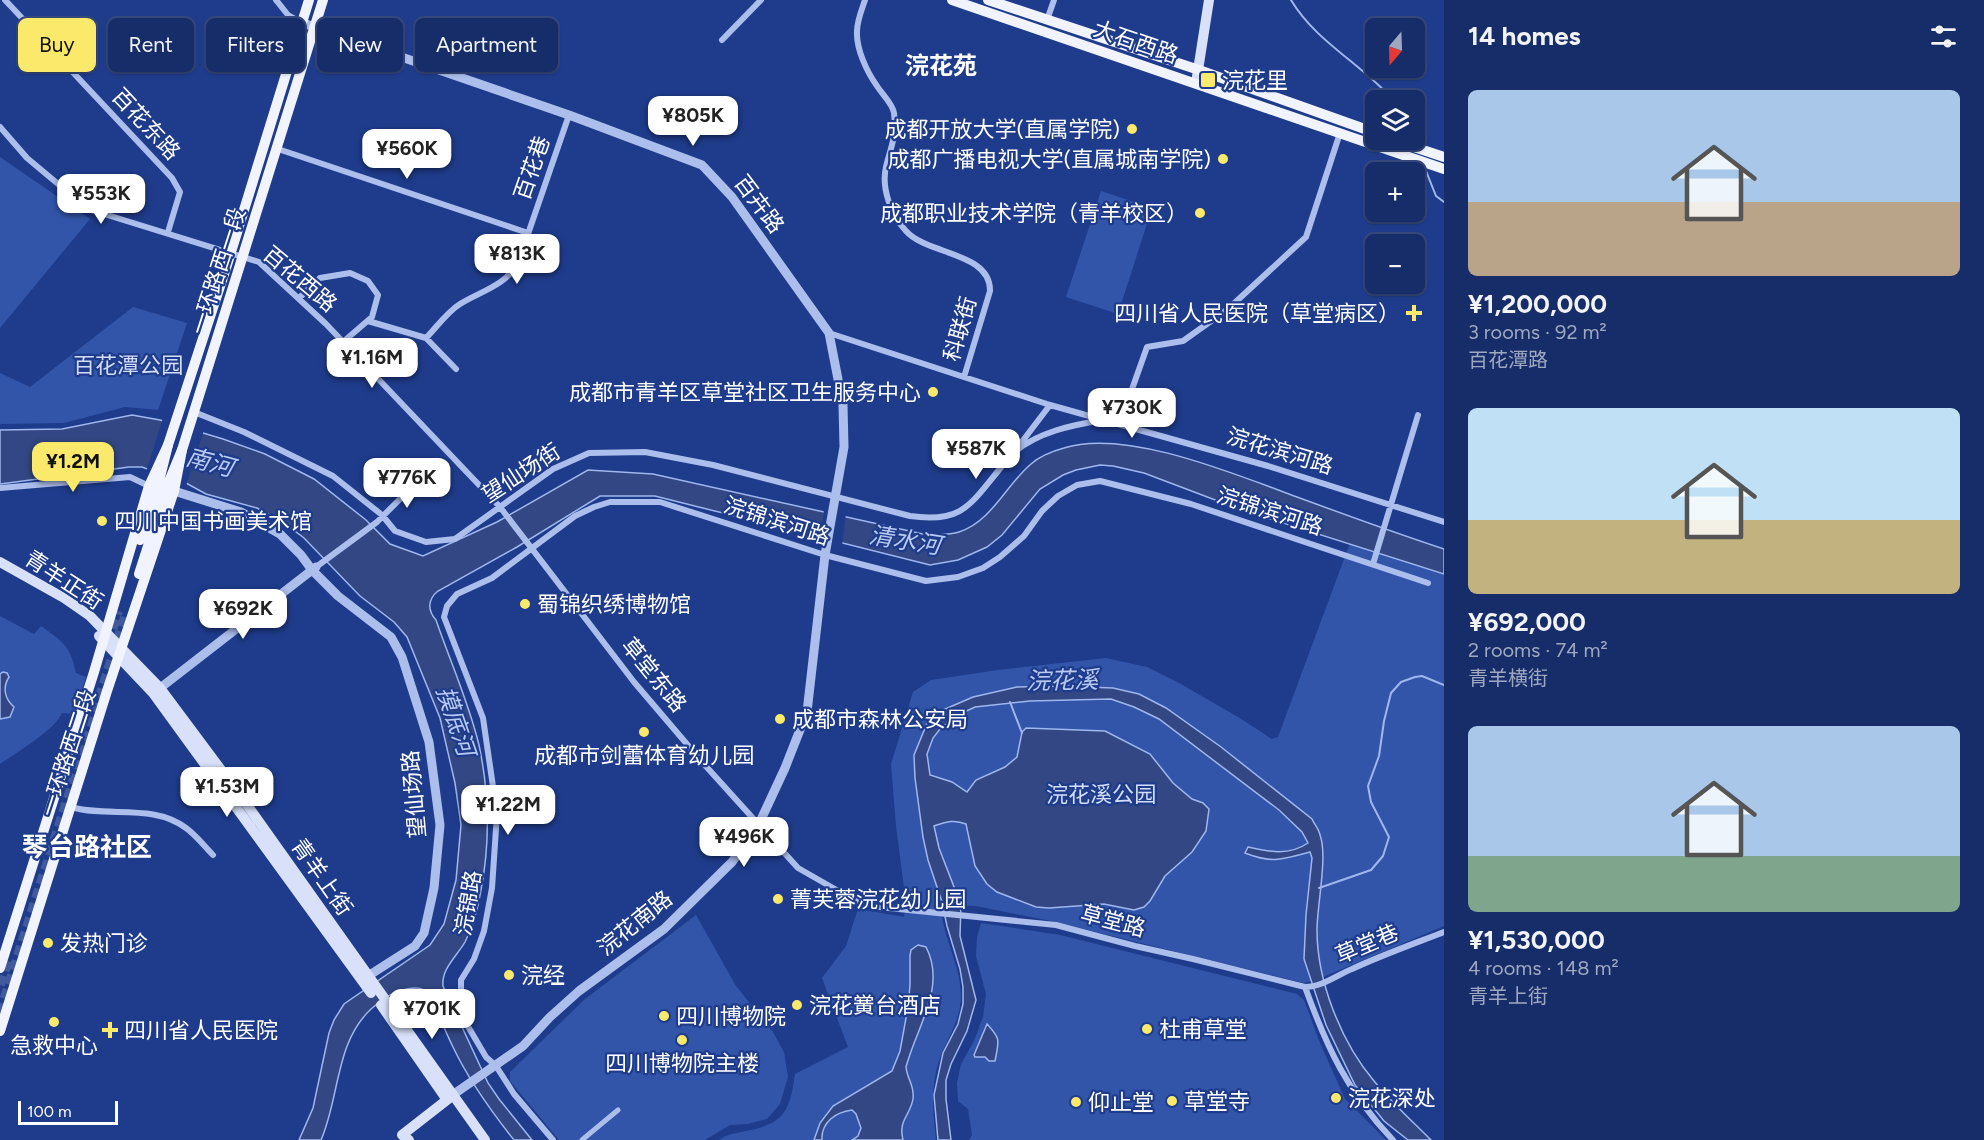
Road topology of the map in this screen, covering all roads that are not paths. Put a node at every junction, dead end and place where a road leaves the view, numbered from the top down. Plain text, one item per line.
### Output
1 (5, 0) edge
2 (276, 0) edge
3 (309, 0) edge
4 (323, 0) edge
5 (761, 0) edge
6 (866, 0) edge
7 (952, 0) edge
8 (988, 0) edge
9 (1054, 0) edge
10 (1209, 0) edge
11 (294, 18) edge
12 (304, 18) edge
13 (1047, 20) junction
14 (305, 24) edge
15 (315, 28) junction
16 (722, 40) dead end
17 (1199, 70) junction
18 (288, 72) edge
19 (1196, 84) junction
20 (569, 115) junction
21 (0, 127) edge
22 (1365, 129) edge
23 (1340, 133) junction
24 (278, 149) junction
25 (1423, 150) edge
26 (1444, 157) edge
27 (1439, 168) edge
28 (168, 232) junction
29 (528, 233) junction
30 (232, 252) junction
31 (244, 256) junction
32 (299, 298) junction
33 (368, 321) junction
34 (829, 333) junction
35 (426, 338) junction
36 (343, 342) junction
37 (456, 369) dead end
38 (964, 377) junction
39 (1050, 405) junction
40 (1418, 415) dead end
41 (192, 418) junction
42 (1103, 420) junction
43 (1120, 423) junction
44 (1012, 454) junction
45 (419, 480) dead end
46 (163, 484) junction
47 (0, 488) edge
48 (835, 495) junction
49 (1390, 505) junction
50 (500, 507) junction
51 (505, 513) joint
52 (382, 516) junction
53 (1444, 522) edge
54 (530, 546) junction
55 (826, 550) junction
56 (0, 562) edge
57 (1373, 564) junction
58 (314, 568) junction
59 (0, 569) edge
60 (1428, 583) dead end
61 (122, 613) tunnel mouth
62 (104, 637) junction
63 (120, 652) junction
64 (157, 691) junction
65 (71, 807) junction
66 (758, 826) junction
67 (213, 855) dead end
68 (1444, 932) edge
69 (0, 968) tunnel mouth
70 (368, 979) junction
71 (1308, 987) junction
72 (0, 1031) edge
73 (496, 1066) junction
74 (451, 1097) junction
75 (618, 1110) dead end
76 (403, 1138) edge
77 (485, 1140) edge
78 (553, 1140) edge
79 (582, 1140) edge
80 (1394, 1140) edge

1 - 28 street, 百花东路
2 - 11 street
3 - 12 main road, 一环路西一段
4 - 15 main road, 一环路西一段
5 - 16 street
6 - 38 street, 科联街
7 - 19 main road, 大石西路
8 - 13 main road, 大石西路
9 - 13 street
10 - 17 main road
13 - 17 main road, 大石西路
14 - 15 street, 百卉路
15 - 20 street, 百卉路
15 - 24 main road, 一环路西一段
17 - 19 main road
17 - 22 main road, 大石西路
18 - 30 main road, 一环路西一段
19 - 23 main road, 大石西路
20 - 29 street, 百花巷
20 - 34 street, 百卉路
21 - 28 street, 百花西路
23 - 27 main road, 大石西路
23 - 43 street
24 - 29 street, 百花巷
24 - 31 main road, 一环路西一段
25 - 26 main road
28 - 30 street, 百花西路
29 - 35 street, 百花巷
30 - 31 street, 百花西路
30 - 46 main road, 一环路西一段, bridge
31 - 32 street, 百花西路
31 - 41 main road, 一环路西一段
32 - 33 street
32 - 36 street, 百花西路
33 - 35 street
33 - 36 street
34 - 38 street, 浣花滨河路
34 - 48 street, 百卉路
35 - 37 street
36 - 50 street, 百花西路
38 - 39 street, 浣花滨河路
39 - 42 street, 浣花滨河路
39 - 44 street, 浣花滨河路
40 - 49 street
41 - 46 main road, 一环路西一段, bridge
41 - 52 street, 望仙场街
42 - 43 street, 浣花滨河路
42 - 44 street, 浣花滨河路
43 - 49 street, 浣花滨河路
44 - 48 street, 浣花滨河路
45 - 52 street
46 - 47 street
46 - 58 street, 望仙场路
46 - 61 main road
46 - 62 main road
46 - 63 main road
48 - 50 street, 望仙场街
48 - 55 street, 浣花南路
49 - 53 street, 浣花滨河路
49 - 57 street
50 - 51 street, 百花西路
50 - 52 street, 望仙场街
51 - 54 street, 草堂东路
52 - 58 street
54 - 55 street, 浣锦滨河路
54 - 66 street, 草堂东路
54 - 73 street, 浣锦路
55 - 57 street, 浣锦滨河路
55 - 66 street, 浣花南路
56 - 62 main road, 青羊正街
57 - 60 street, 浣锦滨河路
58 - 64 street
58 - 70 street, 望仙场路
59 - 62 main road, 青羊正街
62 - 63 main road, 青羊上街
62 - 69 main road, 一环路西二段
63 - 64 main road, 青羊上街
63 - 65 main road, 一环路西二段
64 - 70 main road, 青羊上街
65 - 67 street
65 - 72 main road, 一环路西二段
66 - 71 street, 草堂路
66 - 73 street, 浣花南路
68 - 71 street, 草堂巷
70 - 74 main road, 青羊上街
71 - 80 street
73 - 74 street, 浣花南路
73 - 78 street, 浣锦路
74 - 76 main road
74 - 77 main road, 青羊上街
75 - 79 street

